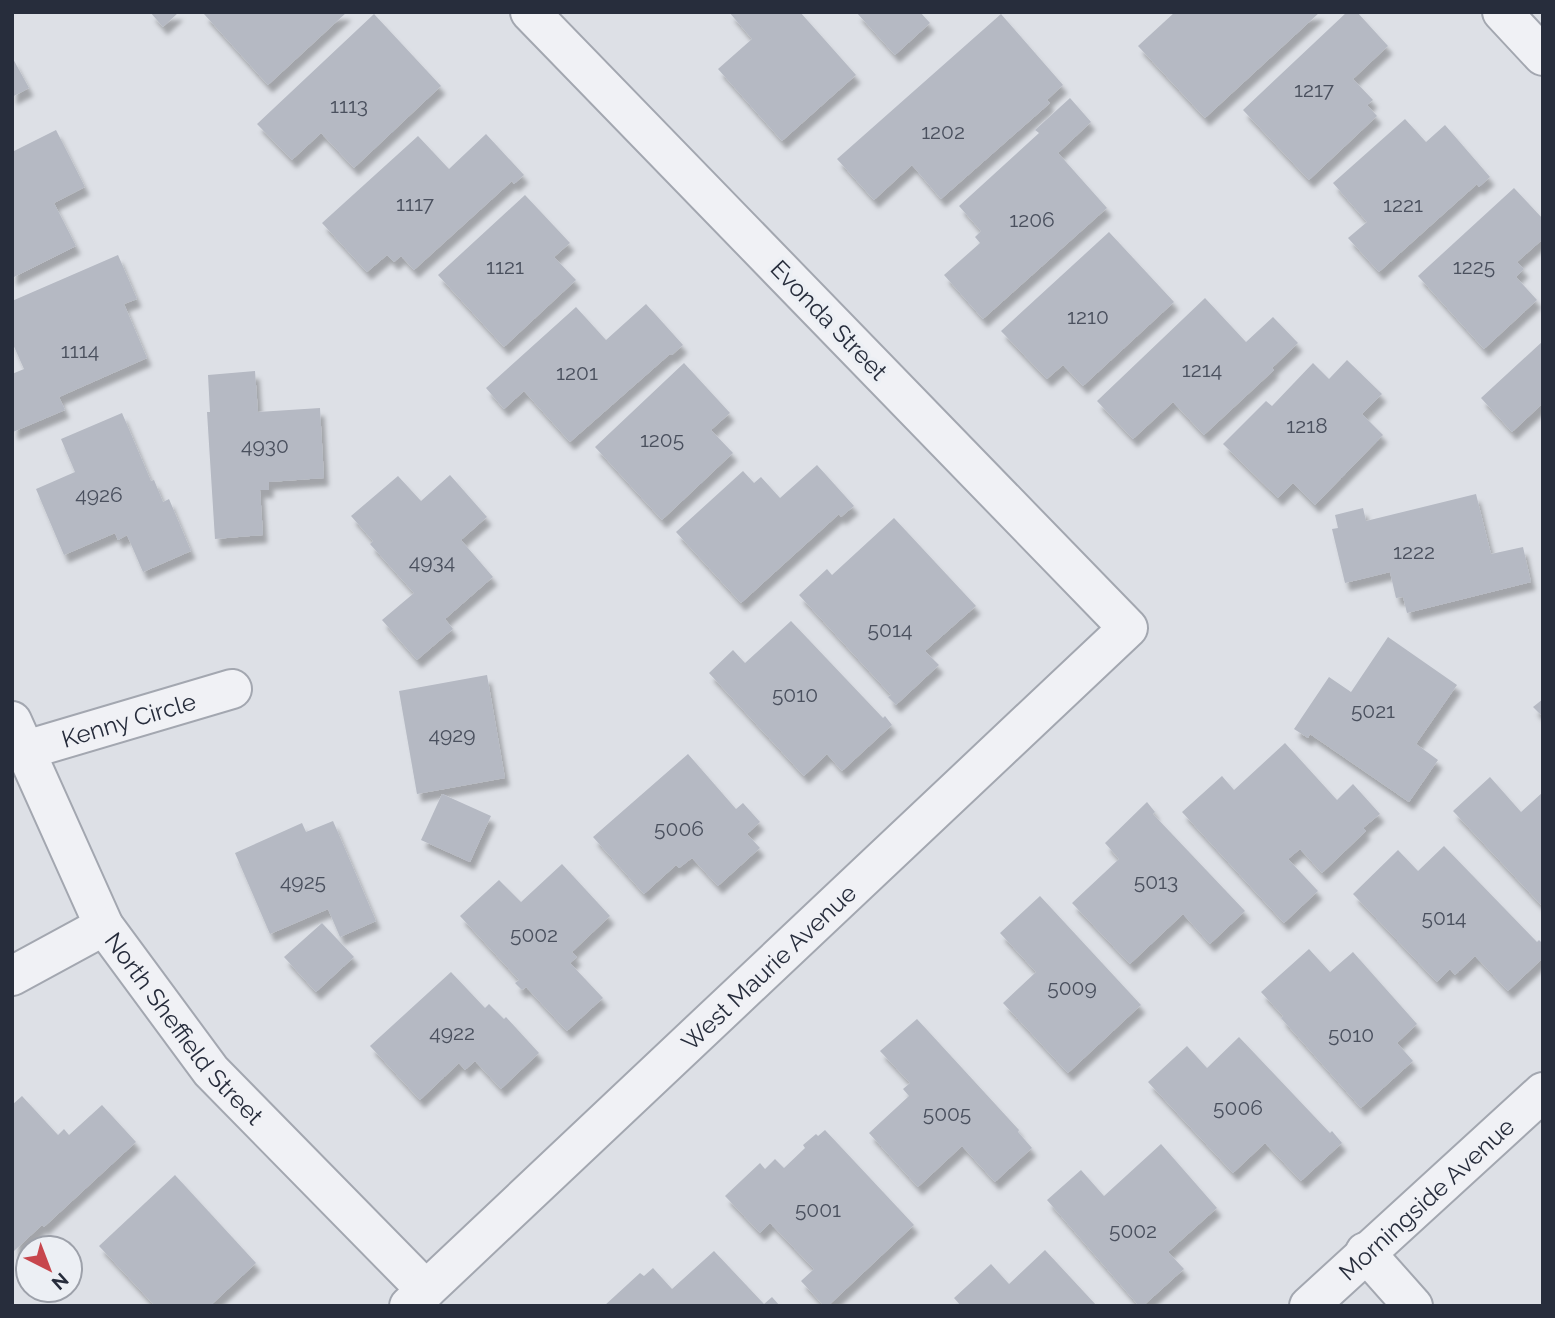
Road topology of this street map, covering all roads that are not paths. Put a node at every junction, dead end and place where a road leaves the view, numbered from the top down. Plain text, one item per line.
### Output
1 (530, 12) edge
2 (1502, 12) edge
3 (1543, 57) edge
4 (1128, 628) joint
5 (232, 689) dead end
6 (19, 736) edge
7 (104, 926) junction
8 (12, 976) edge
9 (1543, 1092) edge
10 (1365, 1252) junction
11 (418, 1298) edge
12 (1309, 1306) edge
13 (1413, 1306) edge

1 - 4 street, Evonda Street
2 - 3 street
4 - 11 street, West Maurie Avenue
5 - 6 street, Kenny Circle
6 - 7 street, North Sheffield Street
7 - 8 street
7 - 11 street, North Sheffield Street
9 - 10 street, Morningside Avenue
10 - 12 street, Morningside Avenue
10 - 13 street

